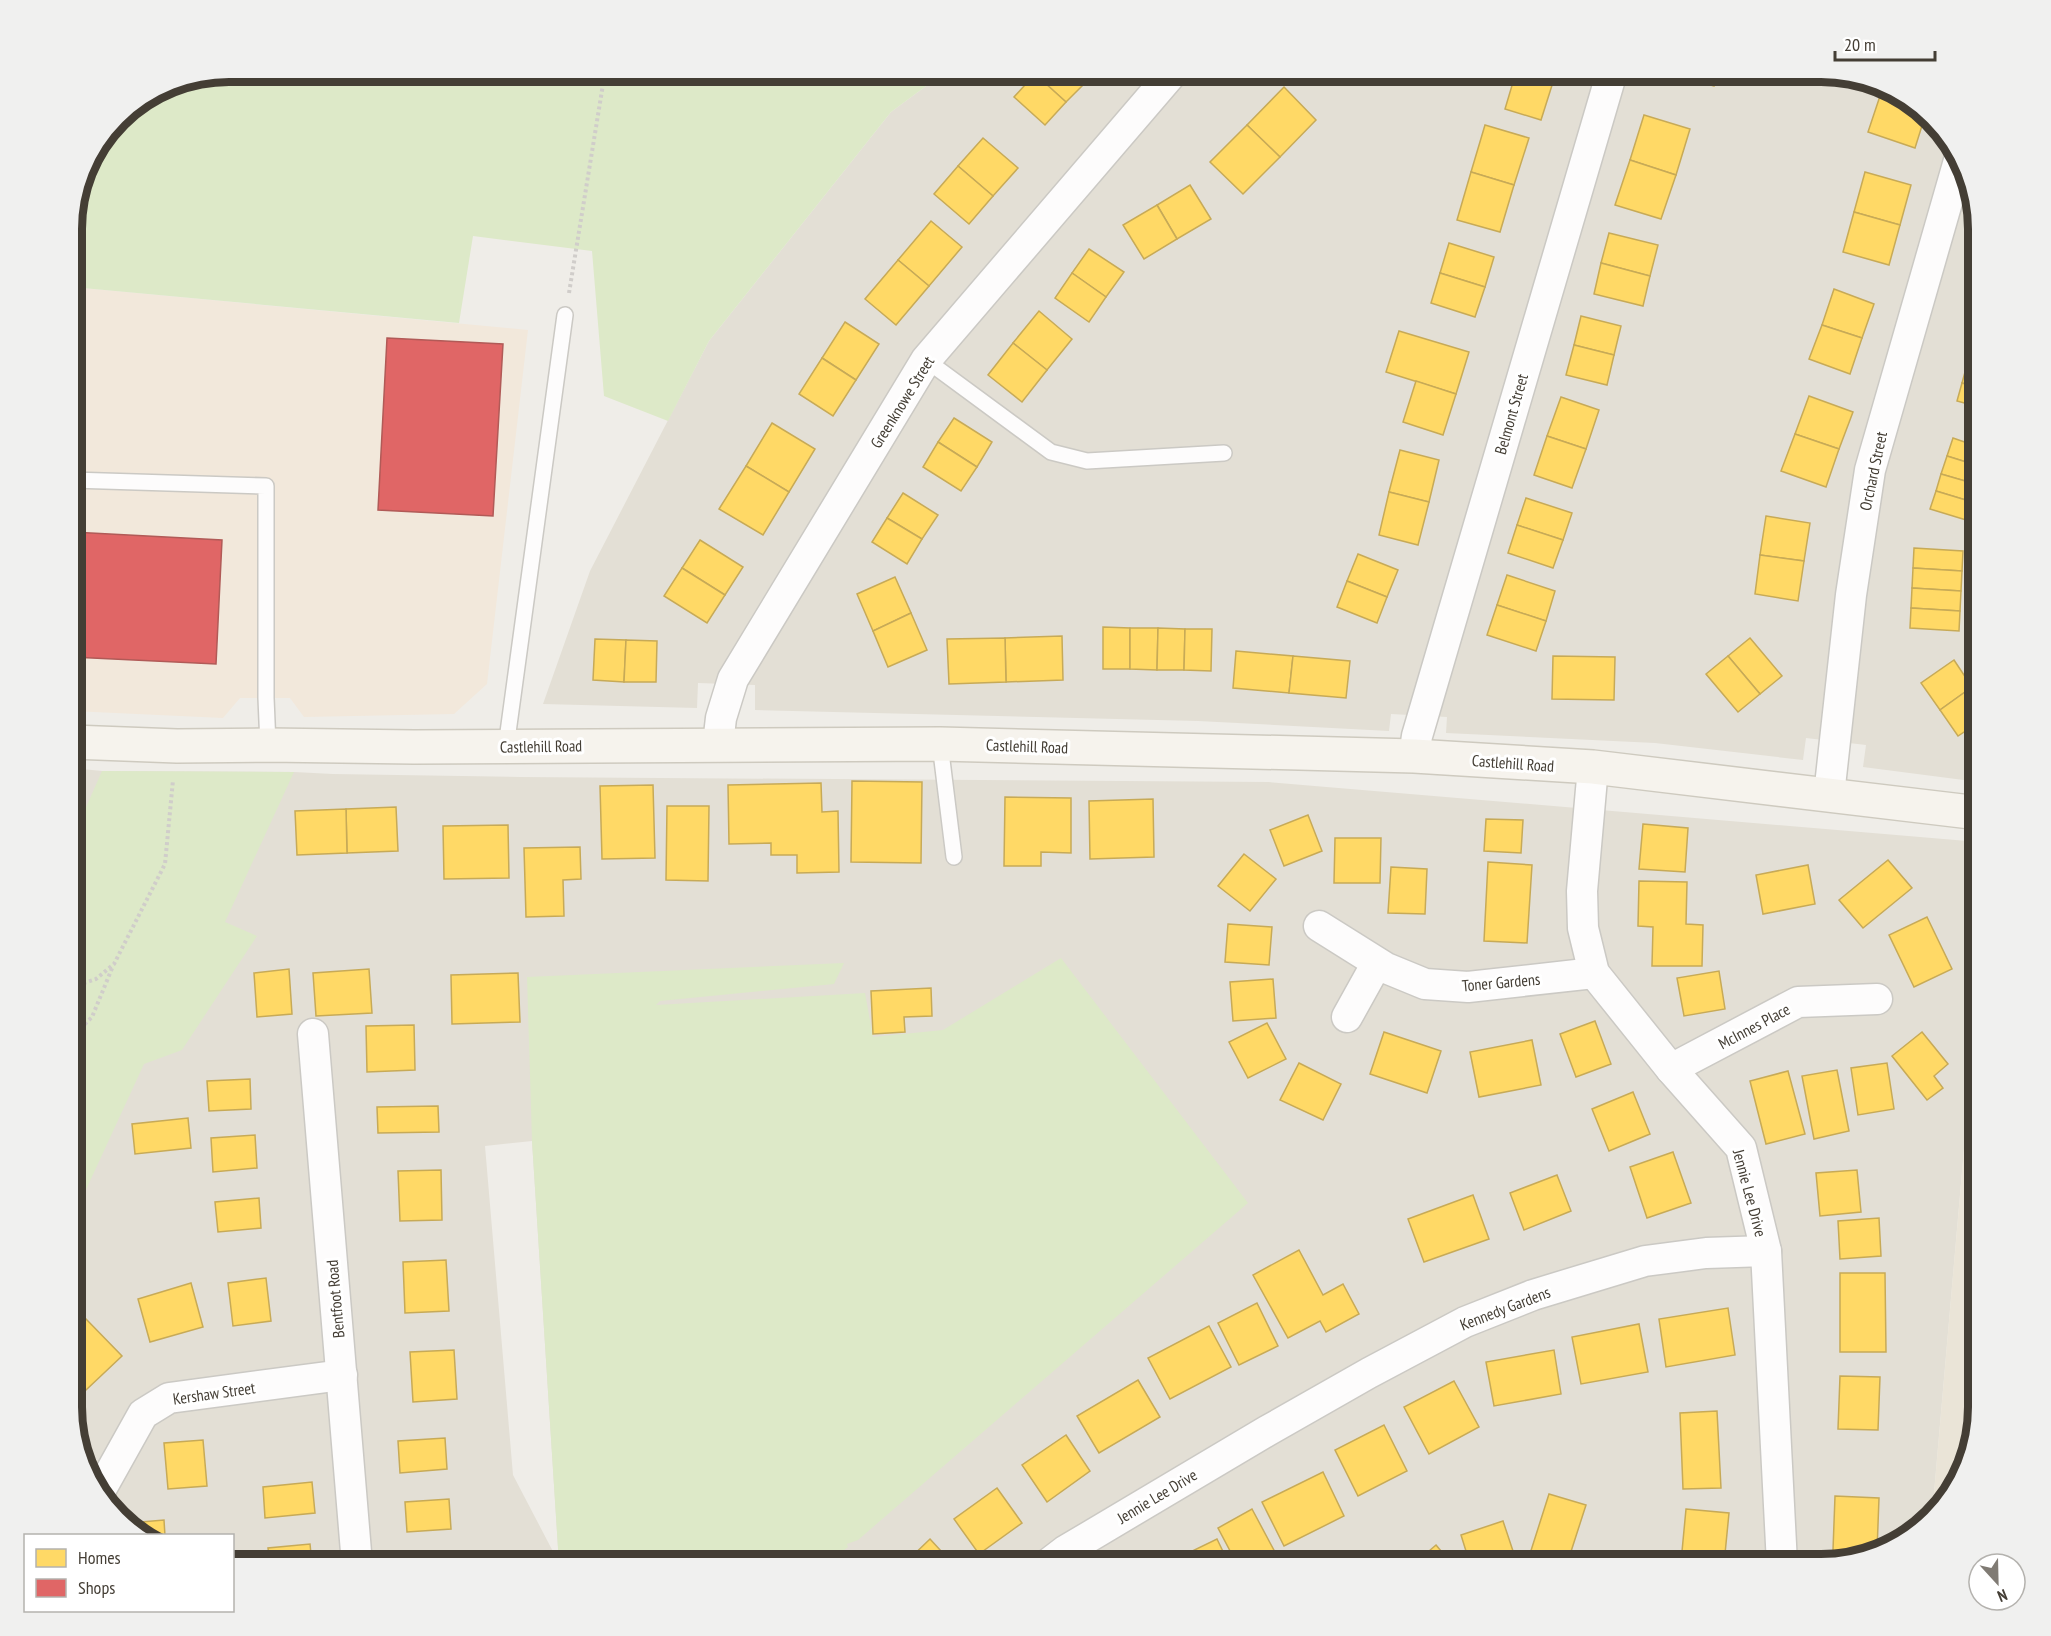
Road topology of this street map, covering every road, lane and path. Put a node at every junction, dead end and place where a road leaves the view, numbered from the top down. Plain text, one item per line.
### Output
1 (1164, 82) edge
2 (1609, 82) edge
3 (603, 83) edge
4 (1956, 171) edge
5 (565, 315) joint
6 (926, 360) junction
7 (1224, 453) dead end
8 (83, 480) edge
9 (83, 742) edge
10 (718, 744) junction
11 (940, 744) junction
12 (268, 745) junction
13 (177, 746) junction
14 (506, 747) junction
15 (1414, 756) junction
16 (1593, 767) junction
17 (1829, 795) junction
18 (1968, 812) edge
19 (954, 857) dead end
20 (1319, 926) dead end
21 (1377, 963) junction
22 (114, 964) junction
23 (1593, 973) junction
24 (83, 983) edge
25 (1877, 999) dead end
26 (1347, 1017) dead end
27 (83, 1026) edge
28 (313, 1034) dead end
29 (1671, 1069) junction
30 (1766, 1251) junction
31 (342, 1375) junction
32 (1267, 1431) joint
33 (104, 1483) edge
34 (356, 1554) edge
35 (1061, 1554) edge
36 (1781, 1554) edge

1 - 6 street, Greenknowe Street
2 - 15 street, Belmont Street
3 - 5 path
4 - 17 street, Orchard Street
5 - 14 lane
6 - 7 lane
6 - 10 street, Greenknowe Street
8 - 12 lane
9 - 13 main road, Castlehill Road
10 - 11 main road, Castlehill Road
10 - 14 main road, Castlehill Road
11 - 15 main road, Castlehill Road
11 - 19 lane
12 - 13 main road, Castlehill Road
12 - 14 main road, Castlehill Road
13 - 22 path
15 - 16 main road, Castlehill Road
16 - 17 main road, Castlehill Road
16 - 23 street, Jennie Lee Drive
17 - 18 main road, Castlehill Road
20 - 21 street, Toner Gardens
21 - 23 street, Toner Gardens
21 - 26 street
22 - 24 path
22 - 27 path
23 - 29 street, Jennie Lee Drive
25 - 29 street, McInnes Place
28 - 31 street, Bentfoot Road
29 - 30 street, Jennie Lee Drive
30 - 32 street, Kennedy Gardens
30 - 36 street, Jennie Lee Drive
31 - 33 street, Kershaw Street
31 - 34 street, Bentfoot Road
32 - 35 street, Jennie Lee Drive

